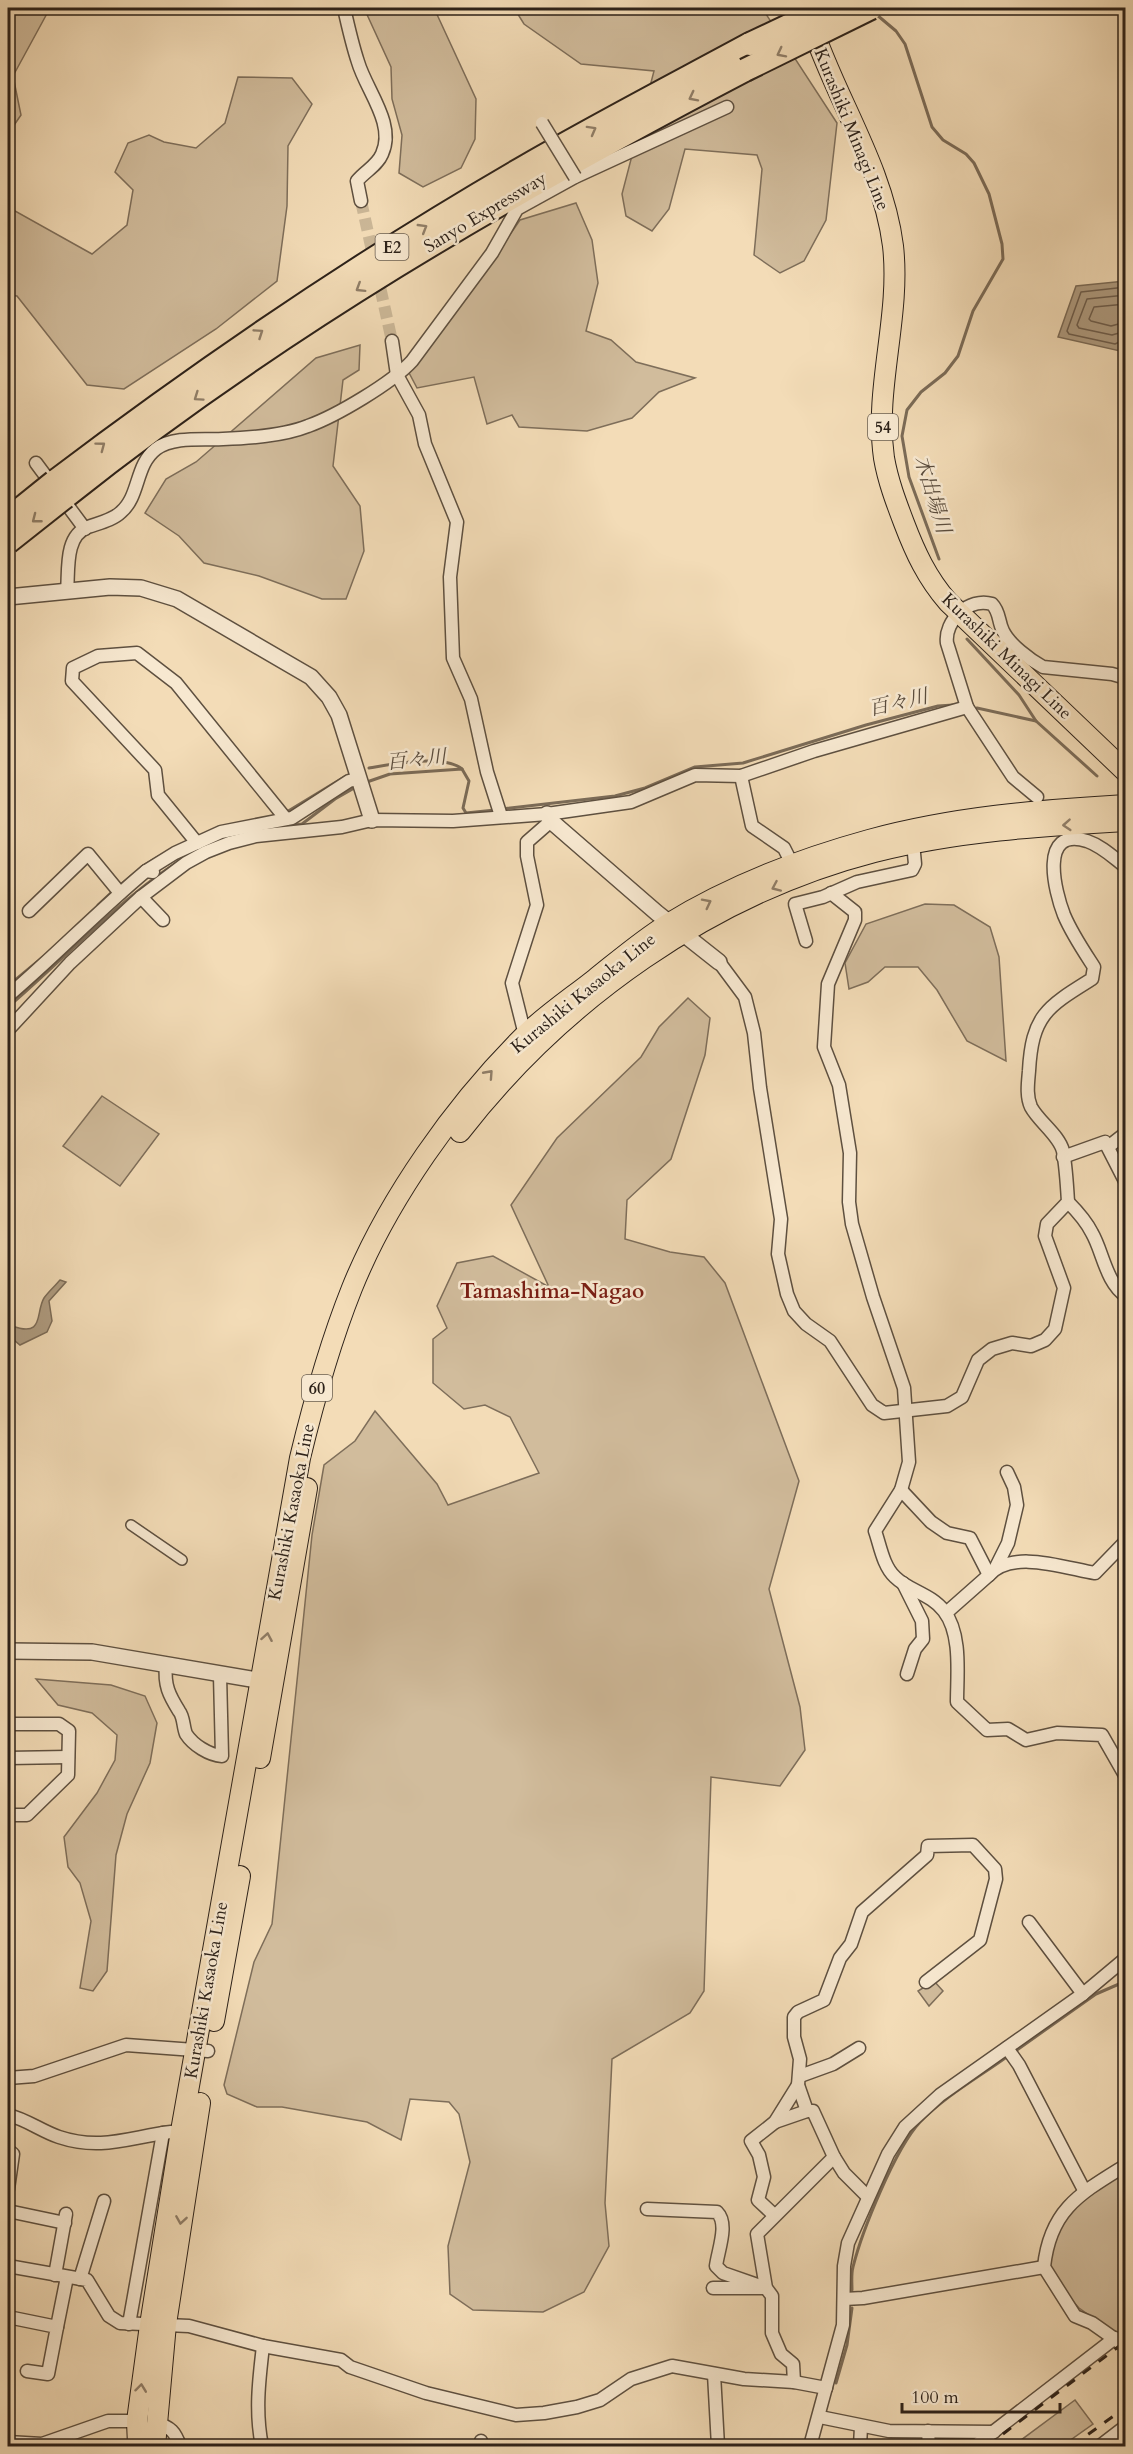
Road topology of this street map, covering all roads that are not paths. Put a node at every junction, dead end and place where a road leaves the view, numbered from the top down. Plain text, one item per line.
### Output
1 (344, 8) edge
2 (806, 8) edge
3 (826, 8) edge
4 (871, 8) edge
5 (727, 107) dead end
6 (542, 123) dead end
7 (575, 177) junction
8 (361, 201) tunnel mouth
9 (392, 341) tunnel mouth
10 (398, 375) junction
11 (36, 463) dead end
12 (60, 489) junction
13 (8, 519) edge
14 (85, 529) junction
15 (8, 543) edge
16 (67, 592) junction
17 (8, 597) edge
18 (960, 613) junction
19 (1125, 678) edge
20 (967, 707) junction
21 (1125, 772) edge
22 (741, 776) junction
23 (359, 783) junction
24 (1037, 797) dead end
25 (1125, 805) edge
26 (501, 814) junction
27 (549, 817) junction
28 (372, 820) junction
29 (289, 821) junction
30 (1125, 821) edge
31 (195, 840) junction
32 (913, 843) junction
33 (792, 864) junction
34 (1125, 867) edge
35 (148, 871) junction
36 (170, 874) junction
37 (117, 890) junction
38 (831, 893) junction
39 (141, 897) junction
40 (29, 911) dead end
41 (163, 920) dead end
42 (676, 928) junction
43 (806, 941) dead end
44 (60, 951) junction
45 (719, 962) joint
46 (70, 963) junction
47 (8, 996) edge
48 (8, 1030) edge
49 (525, 1035) junction
50 (1125, 1133) edge
51 (1108, 1148) junction
52 (1063, 1157) junction
53 (1125, 1183) edge
54 (1068, 1202) junction
55 (1125, 1296) edge
56 (906, 1411) junction
57 (1006, 1472) dead end
58 (901, 1490) junction
59 (131, 1525) dead end
60 (1125, 1541) edge
61 (182, 1560) dead end
62 (992, 1571) junction
63 (903, 1582) junction
64 (946, 1613) junction
65 (8, 1651) edge
66 (166, 1666) junction
67 (907, 1674) dead end
68 (220, 1675) junction
69 (267, 1681) junction
70 (8, 1724) edge
71 (68, 1757) junction
72 (8, 1758) edge
73 (1125, 1777) edge
74 (8, 1815) edge
75 (1029, 1922) dead end
76 (1125, 1958) edge
77 (926, 1982) dead end
78 (1083, 1994) junction
79 (859, 2048) dead end
80 (1008, 2048) junction
81 (202, 2051) junction
82 (8, 2078) edge
83 (799, 2081) junction
84 (807, 2111) junction
85 (8, 2115) edge
86 (775, 2122) junction
87 (172, 2132) junction
88 (8, 2150) edge
89 (834, 2157) junction
90 (1125, 2165) edge
91 (8, 2188) edge
92 (1084, 2190) junction
93 (868, 2197) junction
94 (104, 2201) dead end
95 (647, 2210) dead end
96 (8, 2211) edge
97 (774, 2215) junction
98 (8, 2266) edge
99 (1044, 2267) junction
100 (61, 2276) junction
101 (80, 2279) junction
102 (713, 2288) dead end
103 (766, 2288) junction
104 (844, 2299) junction
105 (8, 2317) edge
106 (129, 2324) junction
107 (158, 2324) junction
108 (57, 2327) junction
109 (1115, 2337) junction
110 (263, 2346) junction
111 (1125, 2347) edge
112 (27, 2371) dead end
113 (714, 2374) junction
114 (794, 2382) junction
115 (826, 2388) junction
116 (820, 2418) junction
117 (147, 2422) junction
118 (1125, 2426) edge
119 (861, 2427) junction
120 (928, 2431) junction
121 (994, 2432) junction
122 (8, 2442) edge
123 (138, 2446) edge
124 (155, 2446) edge
125 (180, 2446) edge
126 (262, 2446) edge
127 (718, 2446) edge
128 (810, 2446) edge
129 (860, 2446) edge
130 (929, 2446) edge
131 (975, 2446) edge
132 (1100, 2446) edge

1 - 8 street
2 - 18 main road, Kurashiki Minagi Line / 54
12 -> 3 highway, Sanyo Expressway / E2, bridge
4 -> 12 highway, Sanyo Expressway / E2, bridge
5 - 7 street
6 - 7 street, bridge
7 - 10 street
9 - 10 street
10 - 14 street
10 - 26 street
11 - 14 street
12 - 13 highway, Sanyo Expressway / E2, bridge
12 -> 15 highway, Sanyo Expressway / E2, bridge
14 - 16 street
16 - 17 street
16 - 23 street
18 - 19 street
18 - 20 street
18 - 21 main road, Kurashiki Minagi Line / 54
20 - 22 street
20 - 24 street
22 - 27 street
22 - 33 street
23 - 28 street
23 - 29 street
25 - 33 main road, Kurashiki Kasaoka Line / 60
26 - 27 street
26 - 28 street
27 - 42 street
27 - 49 street
28 - 29 street
29 - 31 street
29 - 31 street
29 - 36 street
30 -> 32 main road, Kurashiki Kasaoka Line / 60
31 - 35 street
32 - 38 street
32 -> 42 main road, Kurashiki Kasaoka Line / 60
42 -> 33 main road, Kurashiki Kasaoka Line / 60
34 - 52 street
35 - 36 street
35 - 37 street
36 - 39 street
37 - 40 street
37 - 44 street
38 - 43 street
38 - 56 street
39 - 41 street
39 - 46 street
42 - 45 street
42 - 49 main road, Kurashiki Kasaoka Line / 60
42 - 69 main road, Kurashiki Kasaoka Line / 60
44 - 46 street
44 - 47 street
45 - 56 street
46 - 48 street
69 -> 49 main road, Kurashiki Kasaoka Line / 60
50 - 51 street
51 - 52 street
51 - 53 street
52 - 54 street
54 - 55 street
54 - 56 street
56 - 58 street
57 - 62 street
58 - 62 street
58 - 63 street
59 - 61 street
60 - 62 street
62 - 64 street
63 - 64 street
63 - 67 street
64 - 73 street
65 - 66 street
66 - 68 street
66 - 68 street
68 - 69 street
69 - 81 main road, Kurashiki Kasaoka Line / 60
70 - 71 street
71 - 72 street
71 - 74 street
75 - 78 street
76 - 78 street
77 - 83 street
78 - 80 street
79 - 83 street
80 - 92 street
80 - 93 street
81 - 82 street
81 - 87 main road, Kurashiki Kasaoka Line / 60
81 -> 107 main road, Kurashiki Kasaoka Line / 60
83 - 84 street
83 - 86 street
84 - 86 street
84 - 89 street
85 - 87 street
86 - 97 street
87 - 106 street
87 - 107 main road, Kurashiki Kasaoka Line / 60
88 - 91 street
89 - 93 street
89 - 97 street
90 - 92 street
92 - 99 street
93 - 104 street
94 - 101 street
95 - 103 street
96 - 100 street
97 - 103 street
98 - 100 street
99 - 104 street
99 - 109 street
100 - 101 street
100 - 108 street
101 - 106 street
102 - 103 street
103 - 114 street
104 - 115 street
105 - 108 street
106 - 107 street
107 - 110 street
107 - 117 main road, Kurashiki Kasaoka Line / 60
108 - 112 street
109 - 111 street
109 - 121 street
110 - 113 street
110 - 126 street
113 - 114 street
113 - 127 street
114 - 115 street
115 - 116 street
116 - 119 street
116 - 128 street
117 - 122 street
117 - 123 main road, Kurashiki Kasaoka Line / 60
117 - 124 main road, Kurashiki Kasaoka Line / 60
117 - 125 street
118 - 132 street
119 - 120 street
119 - 129 street
120 - 121 street
120 - 130 street
121 - 131 street

